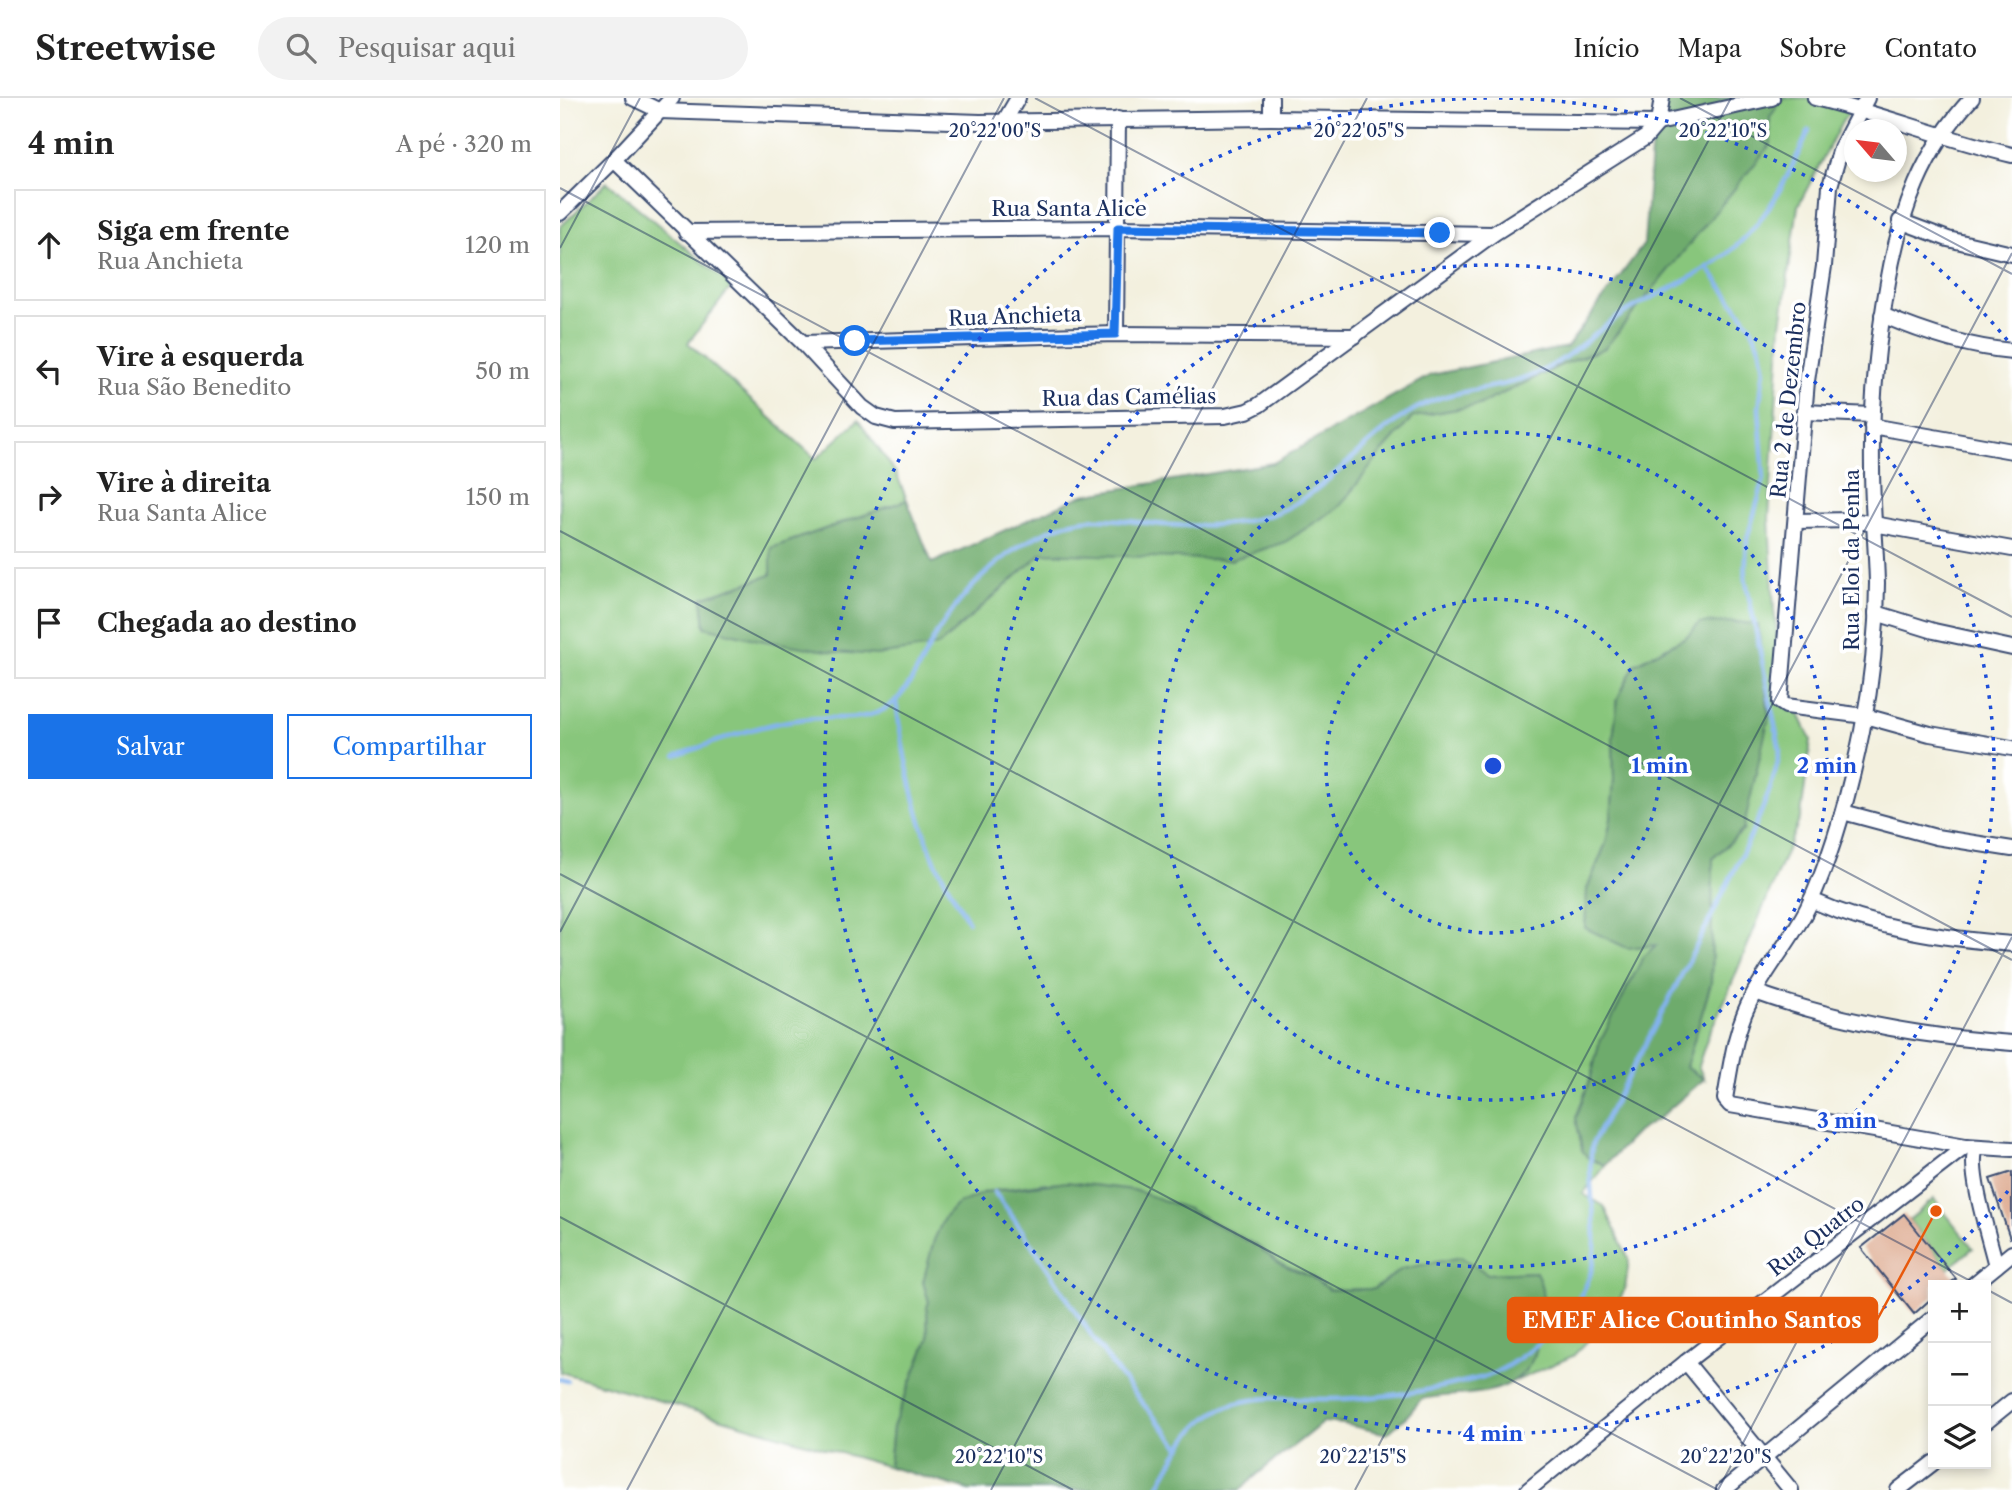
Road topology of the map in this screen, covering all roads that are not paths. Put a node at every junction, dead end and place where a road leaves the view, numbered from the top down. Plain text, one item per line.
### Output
1 (633, 98) edge
2 (672, 98) edge
3 (1018, 98) edge
4 (1271, 98) edge
5 (1662, 98) edge
6 (1772, 98) edge
7 (1815, 98) edge
8 (1972, 98) edge
9 (1864, 103) edge
10 (660, 111) junction
11 (1271, 118) junction
12 (1118, 119) junction
13 (1005, 120) junction
14 (1658, 123) junction
15 (1940, 136) junction
16 (2012, 155) edge
17 (614, 160) junction
18 (563, 206) edge
19 (1900, 221) junction
20 (1118, 228) junction
21 (686, 232) junction
22 (1493, 234) junction
23 (2012, 254) edge
24 (1882, 315) junction
25 (1115, 334) junction
26 (1355, 336) junction
27 (803, 343) junction
28 (2012, 351) edge
29 (1804, 412) junction
30 (1872, 420) junction
31 (2012, 451) edge
32 (1796, 521) junction
33 (1874, 524) junction
34 (2012, 549) edge
35 (1876, 613) junction
36 (2012, 648) edge
37 (1865, 716) junction
38 (2012, 748) edge
39 (1843, 812) junction
40 (2012, 849) edge
41 (1811, 900) junction
42 (2012, 944) edge
43 (1755, 992) junction
44 (2012, 1043) edge
45 (1971, 1147) junction
46 (2012, 1150) edge
47 (2012, 1253) edge
48 (1996, 1266) junction
49 (1979, 1280) edge
50 (1928, 1322) edge
51 (1686, 1362) junction
52 (2012, 1401) edge
53 (1991, 1418) edge
54 (1765, 1458) junction
55 (1928, 1467) edge
56 (1530, 1489) edge
57 (1724, 1490) edge
58 (1791, 1490) edge
59 (1898, 1490) edge

1 - 10 street
2 - 10 street
3 - 13 street
4 - 11 street
5 - 14 street
6 - 14 street
7 - 9 street
8 - 15 street, Rua Eloi da Penha
9 - 15 street
9 - 29 street, Rua 2 de Dezembro
10 - 13 street
10 - 17 street
11 - 12 street
11 - 14 street
12 - 13 street
12 - 20 street
14 - 22 street, Rua das Camélias
15 - 16 street
15 - 19 street, Rua Eloi da Penha
17 - 18 street
17 - 21 street, Rua das Camélias
19 - 23 street
19 - 24 street, Rua Eloi da Penha
20 - 21 street, Rua Santa Alice
20 - 22 street, Rua Santa Alice
20 - 25 street
21 - 27 street, Rua das Camélias
22 - 26 street, Rua das Camélias
24 - 28 street
24 - 30 street, Rua Eloi da Penha
25 - 26 street, Rua Anchieta
25 - 27 street, Rua Anchieta
26 - 27 street, Rua das Camélias
29 - 30 street
29 - 32 street, Rua 2 de Dezembro
30 - 31 street
30 - 33 street, Rua Eloi da Penha
32 - 33 street
32 - 37 street, Rua 2 de Dezembro
33 - 34 street
33 - 35 street, Rua Eloi da Penha
35 - 36 street
35 - 37 street, Rua Eloi da Penha
37 - 38 street
37 - 39 street, Rua Eloi da Penha
39 - 40 street
39 - 41 street, Rua Eloi da Penha
41 - 42 street
41 - 43 street, Rua Eloi da Penha
43 - 44 street
43 - 45 street, Rua Eloi da Penha
45 - 46 street
45 - 48 street
45 - 51 street, Rua Quatro
47 - 48 street
48 - 49 street
50 - 54 street
51 - 54 street
51 - 56 street, Rua Quatro
52 - 53 street
54 - 57 street
54 - 58 street
55 - 59 street

